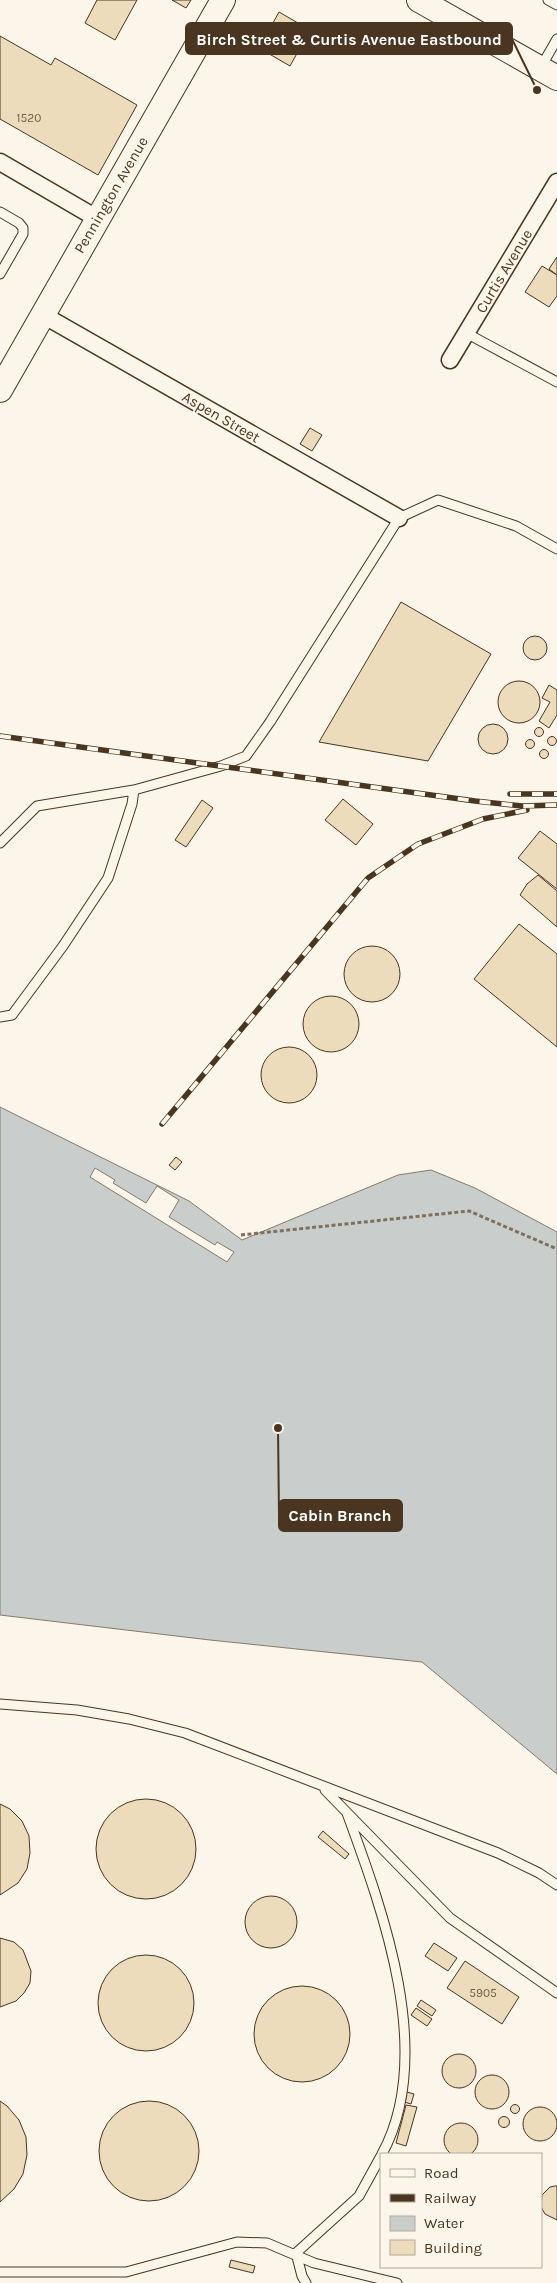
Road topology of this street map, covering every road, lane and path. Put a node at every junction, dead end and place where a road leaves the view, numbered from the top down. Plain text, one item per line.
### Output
1 (223, 0) edge
2 (419, 0) edge
3 (548, 0) edge
4 (557, 5) edge
5 (557, 39) edge
6 (548, 74) edge
7 (0, 162) edge
8 (557, 182) edge
9 (0, 212) edge
10 (98, 219) junction
11 (0, 274) edge
12 (43, 315) junction
13 (466, 333) junction
14 (450, 360) dead end
15 (3, 379) edge
16 (557, 382) edge
17 (399, 518) junction
18 (557, 549) edge
19 (134, 790) junction
20 (0, 843) edge
21 (0, 1017) edge
22 (241, 1235) dead end
23 (557, 1249) edge
24 (0, 1704) edge
25 (322, 1786) junction
26 (348, 1813) junction
27 (557, 1885) edge
28 (557, 1993) edge
29 (382, 2153) edge
30 (380, 2157) edge
31 (296, 2253) junction
32 (0, 2272) edge
33 (306, 2283) edge
34 (397, 2283) edge

1 - 10 main road, Pennington Avenue
2 - 6 main road
3 - 4 lane
5 - 6 lane
7 - 10 street
8 - 13 street, Curtis Avenue
9 - 11 lane
10 - 12 main road, Pennington Avenue
12 - 15 main road, Pennington Avenue
12 - 17 street, Aspen Street
13 - 14 street, Curtis Avenue
13 - 16 lane
17 - 18 lane
17 - 19 lane
19 - 20 lane
19 - 21 lane
22 - 23 path
24 - 25 lane
25 - 26 lane
25 - 27 lane
26 - 28 lane
26 - 29 lane
30 - 31 lane
31 - 32 lane
31 - 33 lane
31 - 34 lane

